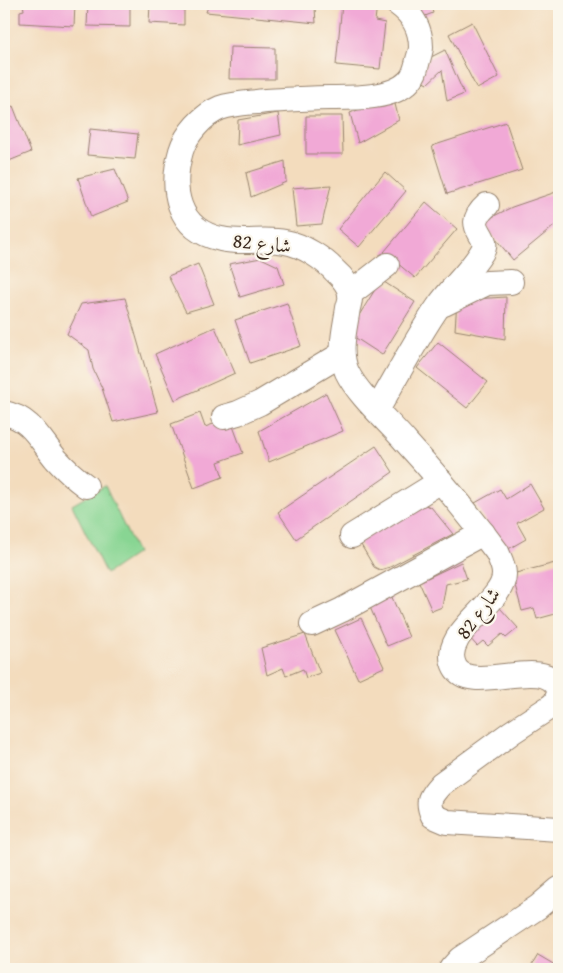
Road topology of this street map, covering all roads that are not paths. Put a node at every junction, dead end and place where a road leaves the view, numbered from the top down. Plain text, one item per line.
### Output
1 (398, 4) edge
2 (487, 205) dead end
3 (387, 265) dead end
4 (511, 282) dead end
5 (351, 293) junction
6 (438, 307) junction
7 (342, 354) junction
8 (377, 410) junction
9 (4, 413) edge
10 (224, 417) dead end
11 (441, 480) junction
12 (86, 486) dead end
13 (483, 533) junction
14 (352, 536) dead end
15 (312, 624) dead end
16 (559, 690) edge
17 (559, 694) edge
18 (559, 829) edge
19 (559, 888) edge
20 (451, 969) edge

1 - 5 street, شارع 82
2 - 6 street
3 - 5 street
4 - 6 street
5 - 7 street, شارع 82
6 - 8 street
7 - 8 street, شارع 82
7 - 10 street
8 - 11 street, شارع 82
9 - 12 street
11 - 13 street, شارع 82
11 - 14 street
13 - 15 street
13 - 16 street, شارع 82
17 - 18 street
19 - 20 street

